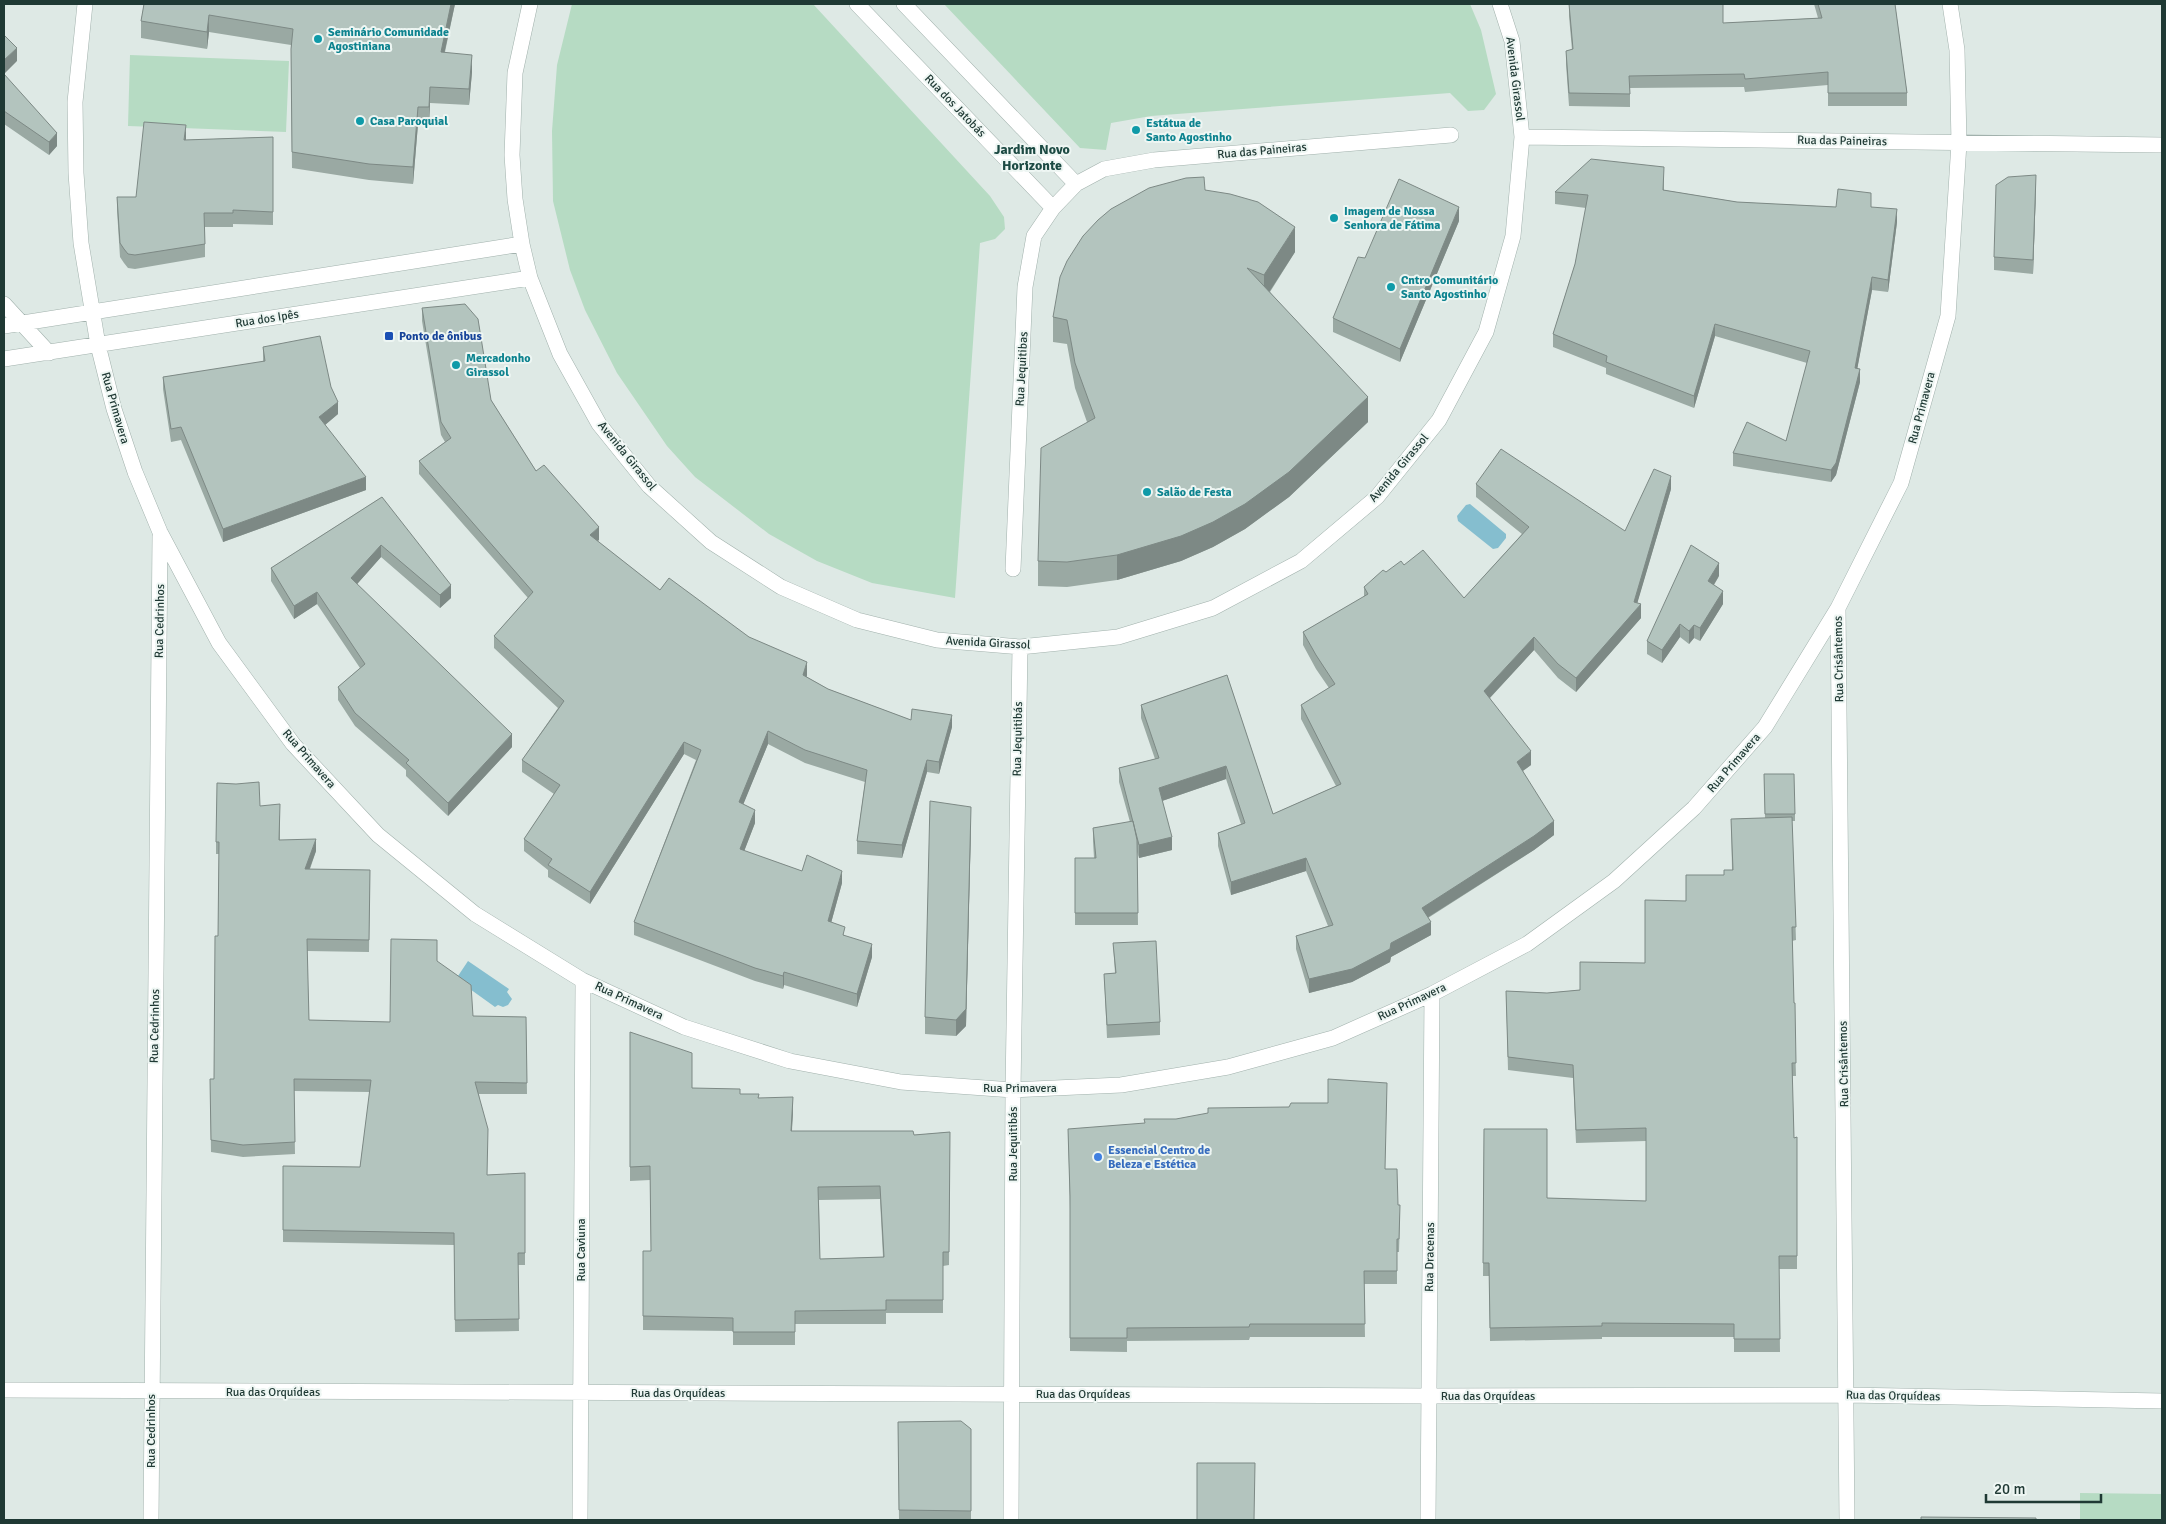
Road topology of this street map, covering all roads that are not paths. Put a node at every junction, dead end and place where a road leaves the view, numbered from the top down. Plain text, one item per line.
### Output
1 (85, 4) edge
2 (530, 4) edge
3 (857, 4) edge
4 (904, 4) edge
5 (1500, 4) edge
6 (1950, 4) edge
7 (1452, 135) dead end
8 (1522, 137) junction
9 (1959, 143) junction
10 (2162, 145) edge
11 (1076, 184) junction
12 (1053, 208) junction
13 (522, 244) junction
14 (530, 278) junction
15 (4, 304) edge
16 (91, 313) junction
17 (22, 323) junction
18 (4, 326) edge
19 (98, 345) junction
20 (49, 353) junction
21 (4, 359) edge
22 (160, 532) junction
23 (1013, 569) dead end
24 (1838, 608) junction
25 (1020, 647) junction
26 (582, 980) junction
27 (1432, 994) junction
28 (1013, 1090) junction
29 (4, 1390) edge
30 (151, 1392) junction
31 (580, 1393) junction
32 (1011, 1394) junction
33 (1848, 1395) junction
34 (1428, 1396) junction
35 (2162, 1400) edge
36 (151, 1520) edge
37 (580, 1520) edge
38 (1011, 1520) edge
39 (1428, 1520) edge
40 (1848, 1520) edge

1 - 16 street, Rua Primavera
2 - 13 street, Avenida Girassol
3 - 12 street, Rua dos Jatobás
4 - 11 street
5 - 8 street, Avenida Girassol
6 - 9 street, Rua Primavera
7 - 11 street, Rua das Paineiras
8 - 9 street, Rua das Paineiras
8 - 25 street, Avenida Girassol
9 - 10 street, Rua das Paineiras
9 - 24 street, Rua Primavera
11 - 12 street, Rua Jequitibas
12 - 23 street, Rua Jequitibas
13 - 14 street, Avenida Girassol
13 - 16 street
14 - 19 street, Rua dos Ipês
14 - 25 street, Avenida Girassol
15 - 17 street
16 - 17 street
16 - 19 street, Rua Primavera
17 - 18 street
17 - 20 street
19 - 20 street, Rua dos Ipês
19 - 22 street, Rua Primavera
20 - 21 street, Rua dos Ipês
22 - 26 street, Rua Primavera
22 - 30 street, Rua Cedrinhos
24 - 27 street, Rua Primavera
24 - 33 street, Rua Crisântemos
25 - 28 street, Rua Jequitibás
26 - 28 street, Rua Primavera
26 - 31 street, Rua Caviuna
27 - 28 street, Rua Primavera
27 - 34 street, Rua Dracenas
28 - 32 street, Rua Jequitibás
29 - 30 street, Rua das Orquídeas
30 - 31 street, Rua das Orquídeas
30 - 36 street, Rua Cedrinhos
31 - 32 street, Rua das Orquídeas
31 - 37 street, Rua Caviuna
32 - 34 street, Rua das Orquídeas
32 - 38 street, Rua Jequitibás
33 - 34 street, Rua das Orquídeas
33 - 35 street, Rua das Orquídeas
33 - 40 street, Rua Crisântemos
34 - 39 street, Rua Dracenas

